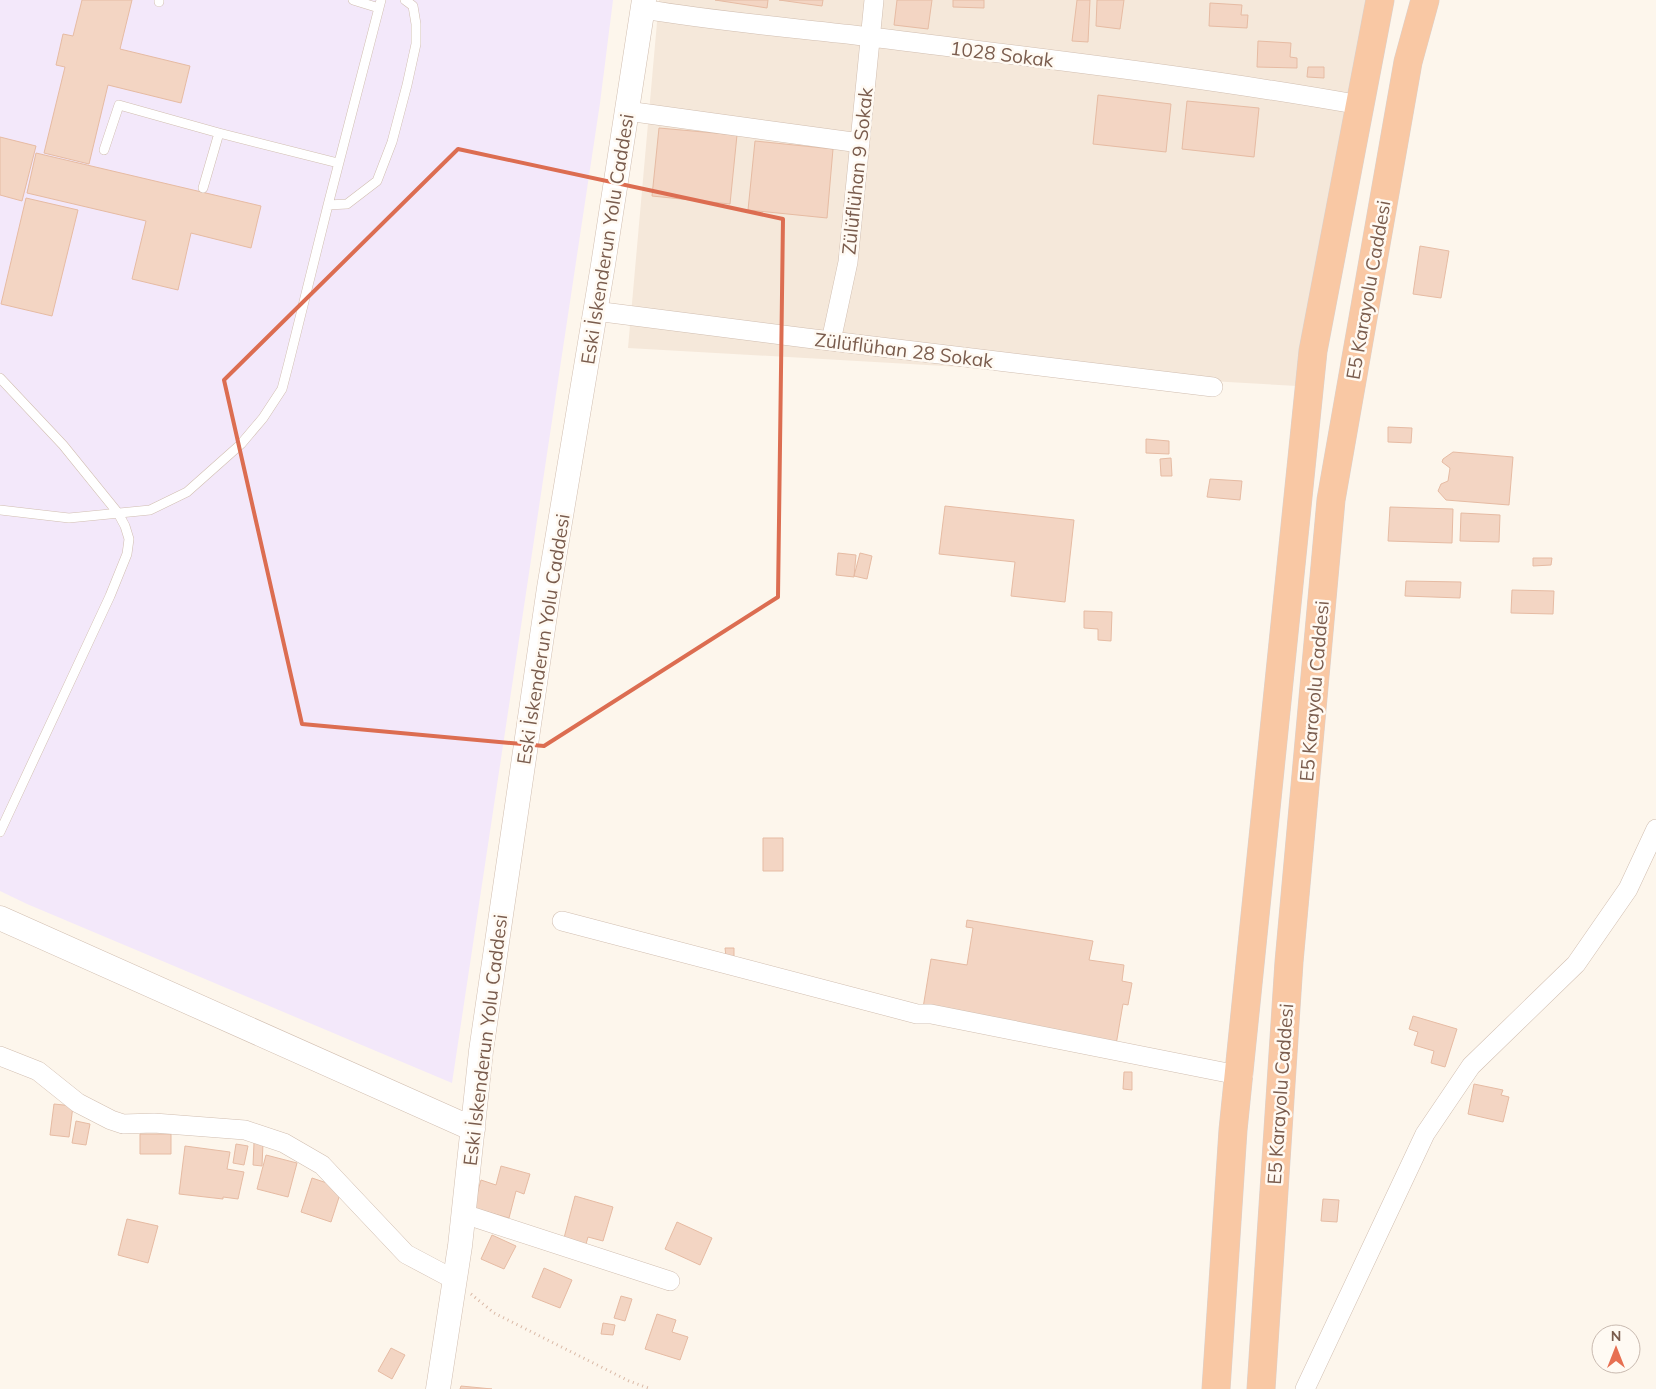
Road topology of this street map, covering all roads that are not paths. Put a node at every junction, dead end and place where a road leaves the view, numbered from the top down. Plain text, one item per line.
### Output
1 (352, 0) edge
2 (405, 0) edge
3 (874, 0) edge
4 (1380, 0) edge
5 (1426, 0) edge
6 (380, 4) edge
7 (644, 4) edge
8 (870, 37) junction
9 (1360, 105) junction
10 (627, 112) junction
11 (219, 133) junction
12 (860, 143) junction
13 (104, 150) dead end
14 (338, 163) junction
15 (203, 188) dead end
16 (328, 205) junction
17 (595, 311) junction
18 (831, 341) junction
19 (0, 378) edge
20 (1214, 387) dead end
21 (0, 510) edge
22 (118, 514) junction
23 (1656, 830) edge
24 (0, 832) edge
25 (0, 918) edge
26 (562, 921) dead end
27 (0, 1056) edge
28 (1241, 1076) junction
29 (473, 1128) junction
30 (464, 1214) junction
31 (455, 1280) junction
32 (670, 1282) dead end
33 (438, 1389) edge
34 (1216, 1389) edge
35 (1261, 1389) edge
36 (1305, 1389) edge

1 - 6 lane
2 - 16 lane
3 - 8 street, Zülüflühan 9 Sokak
4 - 9 highway, E5 Karayolu Caddesi
5 - 35 highway, E5 Karayolu Caddesi
6 - 14 lane
7 - 8 street, 1028 Sokak
7 - 10 street, Eski İskenderun Yolu Caddesi
8 - 9 street, 1028 Sokak
8 - 12 street, Zülüflühan 9 Sokak
9 - 28 highway, E5 Karayolu Caddesi
10 - 12 street
10 - 17 street, Eski İskenderun Yolu Caddesi
11 - 13 lane
11 - 14 lane
11 - 15 lane
12 - 18 street, Zülüflühan 9 Sokak
14 - 16 lane
16 - 22 lane
17 - 18 street, Zülüflühan 28 Sokak
17 - 29 street, Eski İskenderun Yolu Caddesi
18 - 20 street, Zülüflühan 28 Sokak
19 - 22 lane
21 - 22 lane
22 - 24 lane
23 - 36 street
25 - 29 street
26 - 28 street
27 - 31 street
28 - 34 highway, E5 Karayolu Caddesi
29 - 30 street, Eski İskenderun Yolu Caddesi
30 - 31 street, Eski İskenderun Yolu Caddesi
30 - 32 street
31 - 33 street, Eski İskenderun Yolu Caddesi

